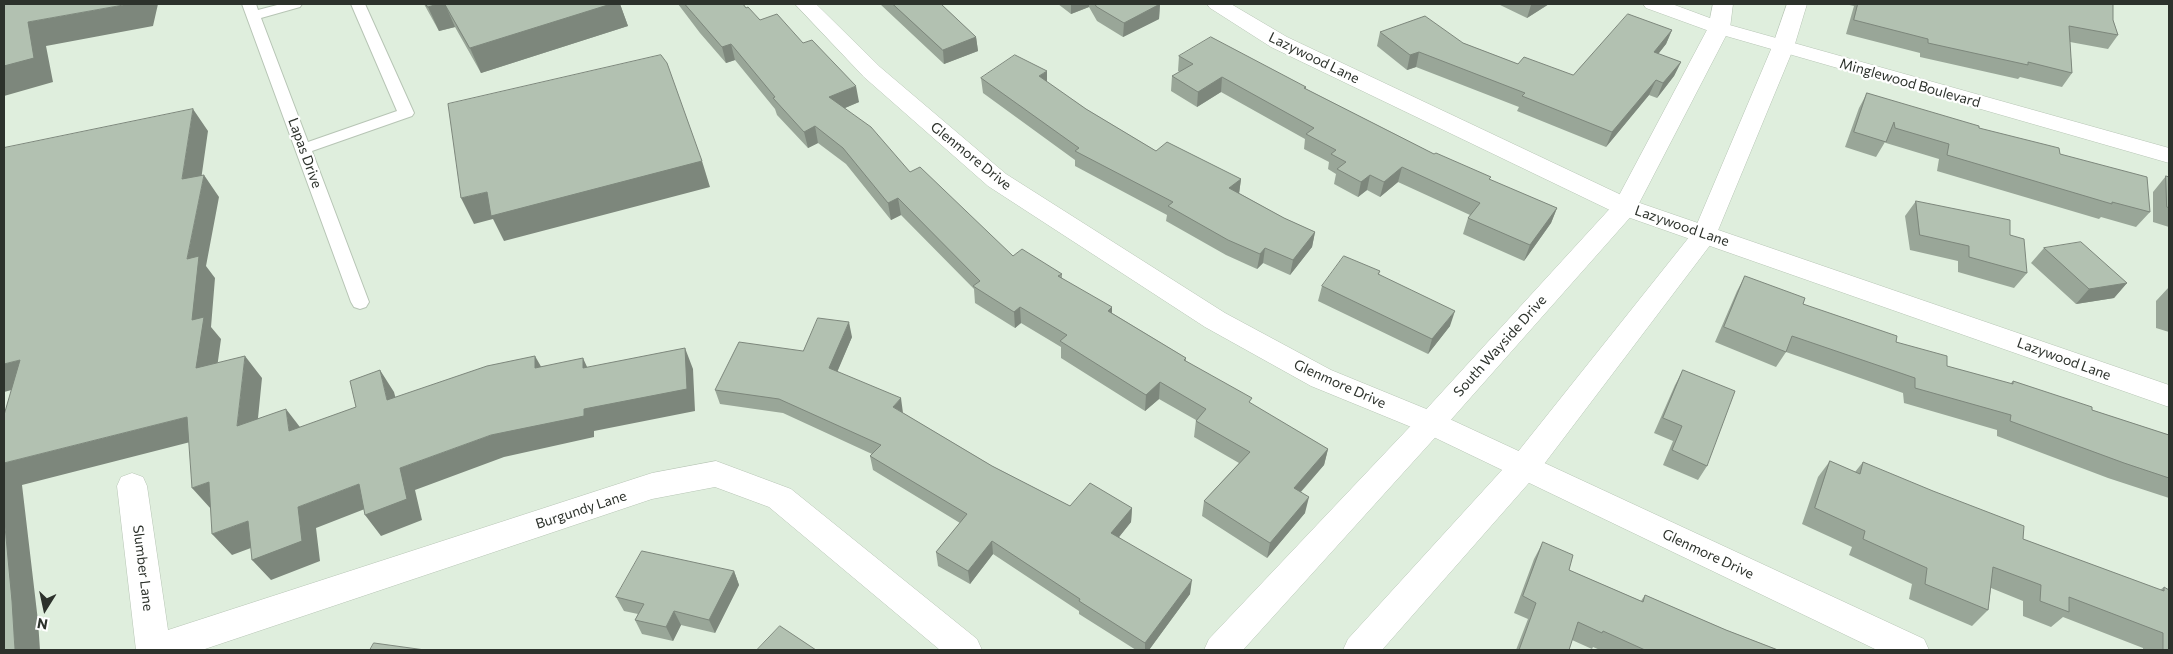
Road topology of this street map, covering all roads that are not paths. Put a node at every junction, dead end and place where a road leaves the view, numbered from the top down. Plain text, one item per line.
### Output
1 (296, 4) edge
2 (358, 4) edge
3 (805, 4) edge
4 (1216, 4) edge
5 (1653, 4) edge
6 (1797, 4) edge
7 (252, 10) edge
8 (1721, 16) edge
9 (1783, 47) junction
10 (303, 149) junction
11 (2169, 156) edge
12 (1625, 207) junction
13 (1705, 234) junction
14 (360, 302) dead end
15 (2169, 396) edge
16 (1431, 423) junction
17 (1524, 467) junction
18 (132, 486) dead end
19 (155, 650) edge
20 (965, 650) edge
21 (1221, 650) edge
22 (1360, 650) edge
23 (1912, 650) edge

1 - 7 lane
2 - 10 lane
3 - 16 street, Glenmore Drive
4 - 12 street, Lazywood Lane
5 - 8 street, Minglewood Boulevard
6 - 9 street
7 - 10 lane, Lapas Drive
8 - 9 street, Minglewood Boulevard
8 - 12 street, South Wayside Drive
9 - 11 street, Minglewood Boulevard
9 - 13 street
10 - 14 lane, Lapas Drive
12 - 13 street, Lazywood Lane
12 - 16 street, South Wayside Drive
13 - 15 street, Lazywood Lane
13 - 17 street
16 - 17 street, Glenmore Drive
16 - 21 street, South Wayside Drive
17 - 22 street
17 - 23 street, Glenmore Drive
18 - 19 street, Slumber Lane
19 - 20 street, Burgundy Lane

